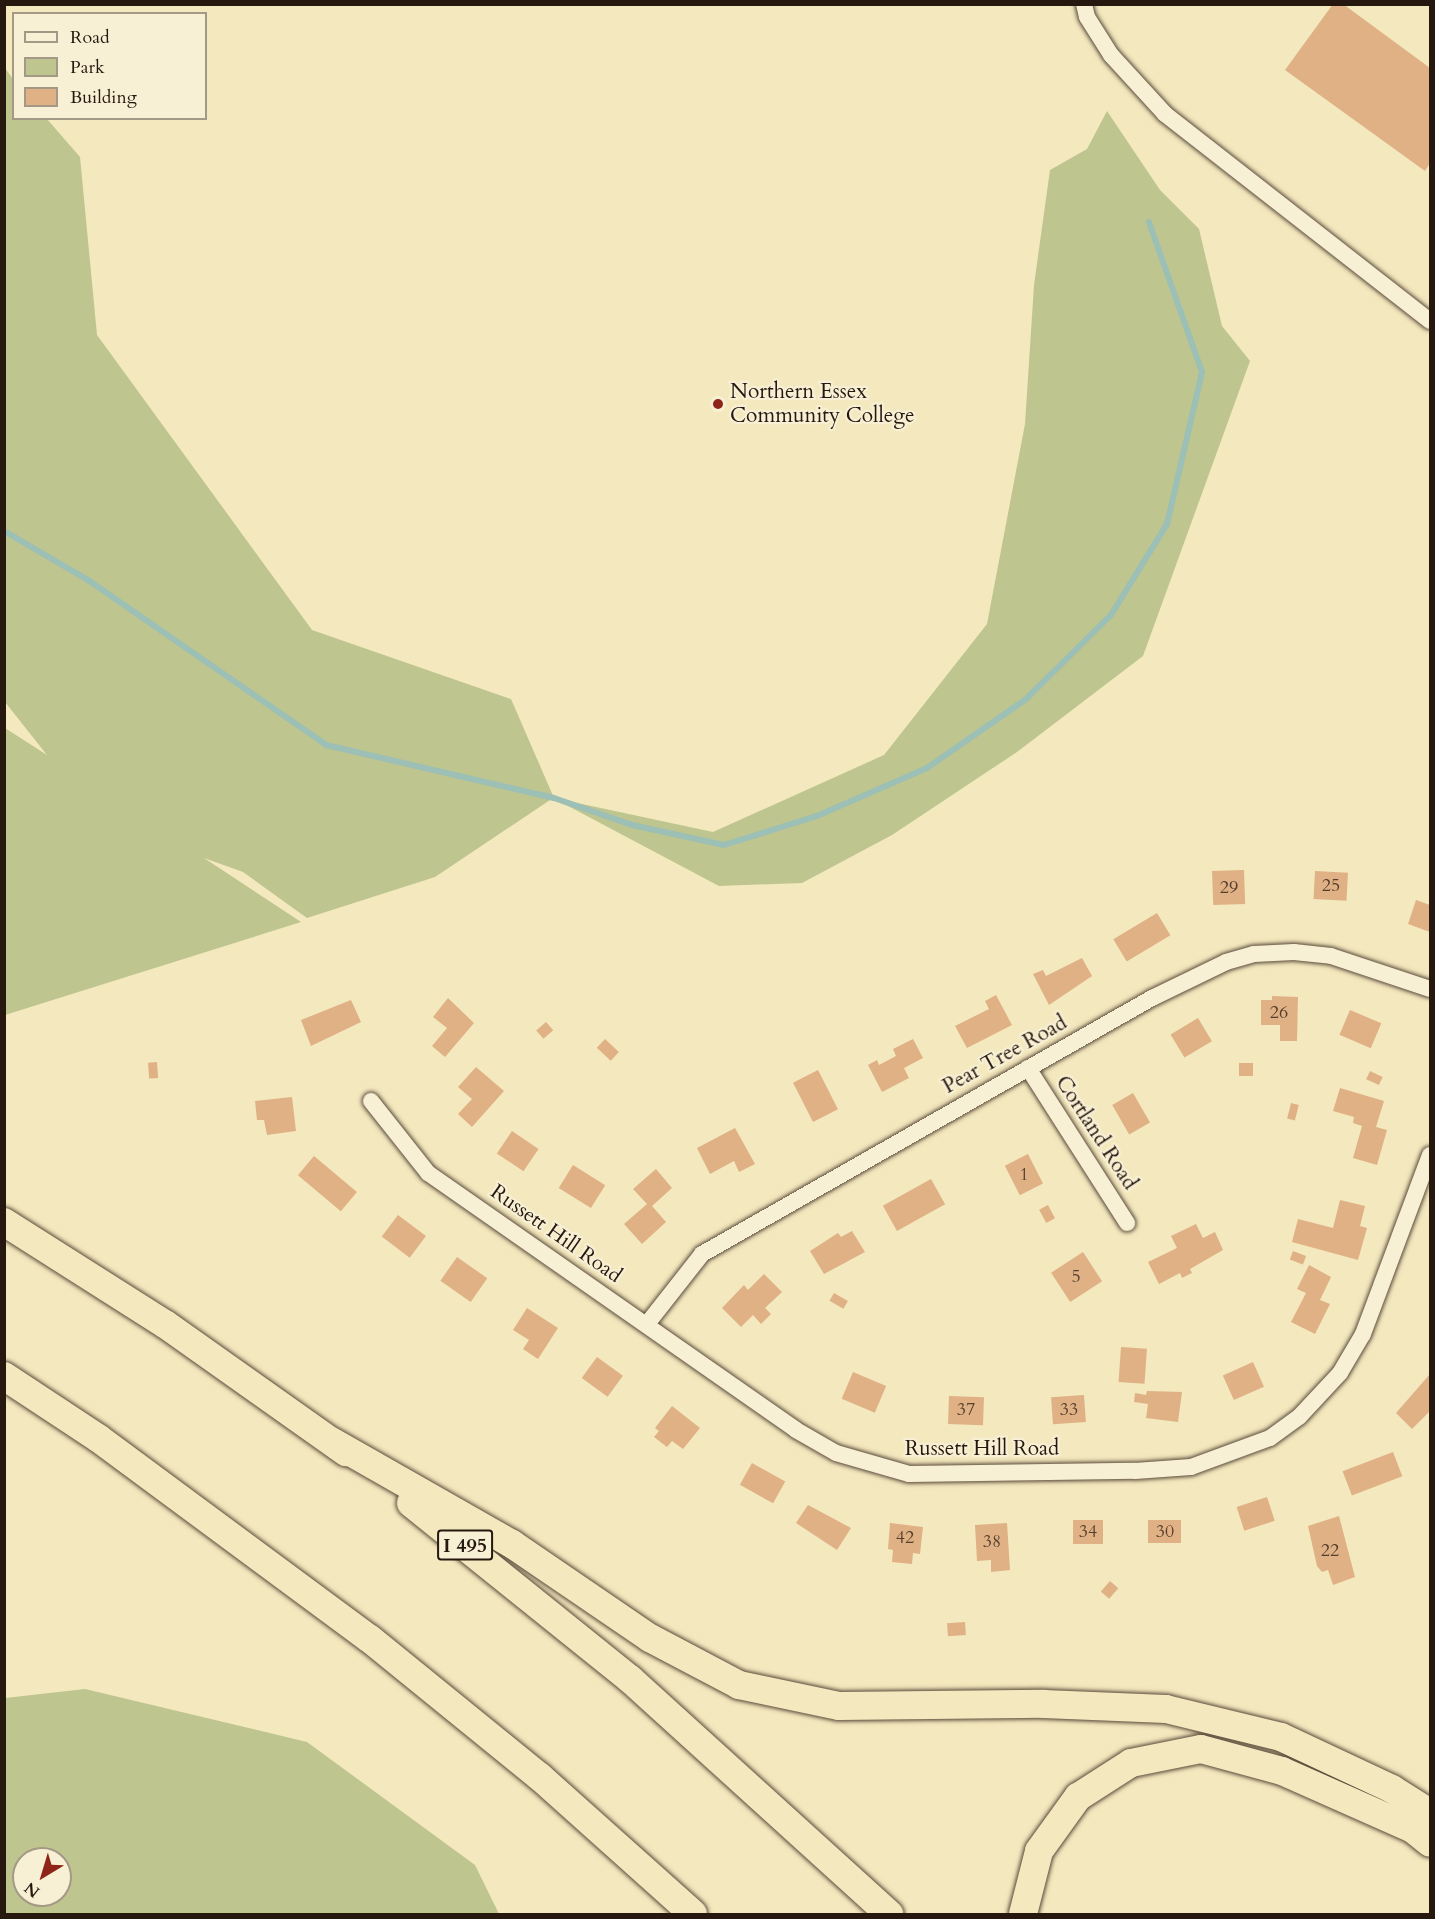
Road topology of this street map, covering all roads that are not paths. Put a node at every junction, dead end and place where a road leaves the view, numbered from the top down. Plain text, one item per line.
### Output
1 (1084, 4) edge
2 (1431, 321) edge
3 (1431, 989) edge
4 (1028, 1068) junction
5 (371, 1101) dead end
6 (1431, 1155) edge
7 (4, 1222) edge
8 (1127, 1223) dead end
9 (647, 1324) junction
10 (4, 1376) edge
11 (333, 1442) junction
12 (1431, 1813) edge
13 (1431, 1843) edge
14 (693, 1914) edge
15 (889, 1914) edge
16 (1023, 1914) edge

1 - 2 street
3 - 4 street, Pear Tree Road
4 - 8 street, Cortland Road
4 - 9 street, Pear Tree Road
5 - 9 street, Russett Hill Road
6 - 9 street, Russett Hill Road
7 - 11 highway, I 495
10 - 14 highway
11 - 12 highway
11 - 15 highway, I 495
13 - 16 highway

